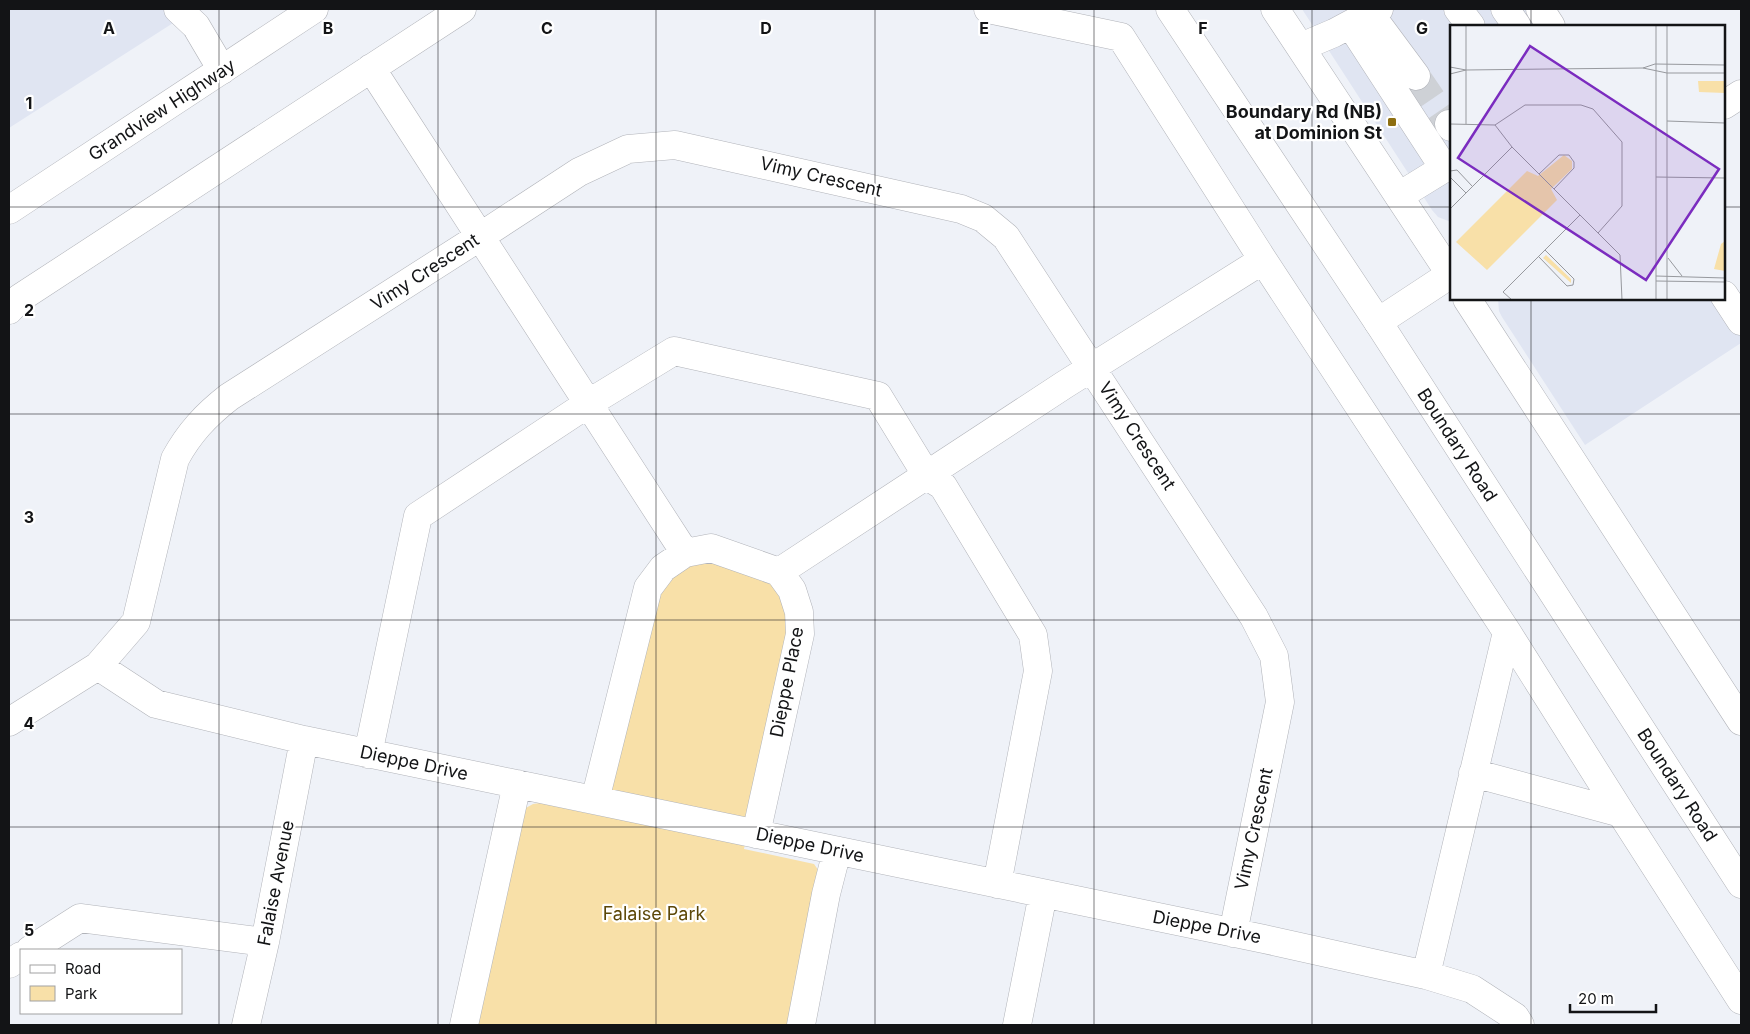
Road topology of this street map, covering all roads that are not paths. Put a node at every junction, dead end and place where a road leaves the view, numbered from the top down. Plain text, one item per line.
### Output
1 (178, 9) edge
2 (314, 9) edge
3 (462, 9) edge
4 (988, 9) edge
5 (1170, 9) edge
6 (1275, 9) edge
7 (1458, 9) edge
8 (1506, 9) edge
9 (1540, 9) edge
10 (1366, 16) edge
11 (1470, 25) edge
12 (1516, 25) edge
13 (1550, 25) edge
14 (1301, 47) junction
15 (371, 68) junction
16 (222, 70) junction
17 (1416, 76) tunnel mouth
18 (1741, 94) edge
19 (1725, 103) edge
20 (1448, 166) edge
21 (1399, 196) junction
22 (9, 210) edge
23 (481, 236) junction
24 (1263, 260) junction
25 (1450, 273) edge
26 (1450, 276) edge
27 (1725, 297) edge
28 (1468, 300) edge
29 (9, 310) edge
30 (1741, 321) edge
31 (1378, 322) junction
32 (1092, 368) junction
33 (589, 403) junction
34 (927, 476) junction
35 (685, 553) junction
36 (779, 572) junction
37 (1507, 632) junction
38 (98, 666) junction
39 (1741, 721) edge
40 (9, 722) edge
41 (304, 740) junction
42 (368, 754) junction
43 (1473, 774) junction
44 (517, 784) junction
45 (595, 800) junction
46 (1620, 813) junction
47 (756, 834) junction
48 (837, 851) junction
49 (997, 884) junction
50 (1741, 884) edge
51 (1043, 894) junction
52 (1233, 933) junction
53 (265, 942) junction
54 (32, 949) edge
55 (20, 957) edge
56 (9, 964) edge
57 (1426, 975) junction
58 (1741, 1000) edge
59 (246, 1025) edge
60 (464, 1025) edge
61 (801, 1025) edge
62 (1017, 1025) edge
63 (1520, 1025) edge

1 - 16 street
2 - 16 street, Grandview Highway
3 - 15 street
4 - 24 street
5 - 31 street, Boundary Road
6 - 14 street
7 - 11 street
8 - 12 street
9 - 13 street
10 - 14 street
10 - 17 street
10 - 20 street
14 - 21 street
15 - 23 street
15 - 29 street
16 - 22 street, Grandview Highway
18 - 19 street
20 - 21 street
21 - 25 street
23 - 32 street, Vimy Crescent
23 - 33 street
23 - 38 street, Vimy Crescent
24 - 32 street
24 - 37 street
26 - 31 street
27 - 30 street
28 - 39 street
31 - 50 street, Boundary Road
32 - 34 street
32 - 52 street, Vimy Crescent
33 - 34 street
33 - 35 street
33 - 42 street
34 - 36 street
34 - 49 street
35 - 36 street
35 - 45 street
36 - 47 street, Dieppe Place
37 - 43 street
37 - 46 street
38 - 40 street, Vimy Crescent
38 - 41 street, Dieppe Drive
41 - 42 street, Dieppe Drive
41 - 53 street, Falaise Avenue
42 - 44 street, Dieppe Drive
43 - 46 street
43 - 57 street
44 - 45 street, Dieppe Drive
44 - 60 street
45 - 47 street, Dieppe Drive
46 - 58 street
47 - 48 street, Dieppe Drive
48 - 49 street, Dieppe Drive
48 - 61 street
49 - 51 street, Dieppe Drive
51 - 52 street, Dieppe Drive
51 - 62 street
52 - 57 street, Dieppe Drive
53 - 54 street
53 - 59 street, Falaise Avenue
55 - 56 street
57 - 63 street, Dieppe Drive

